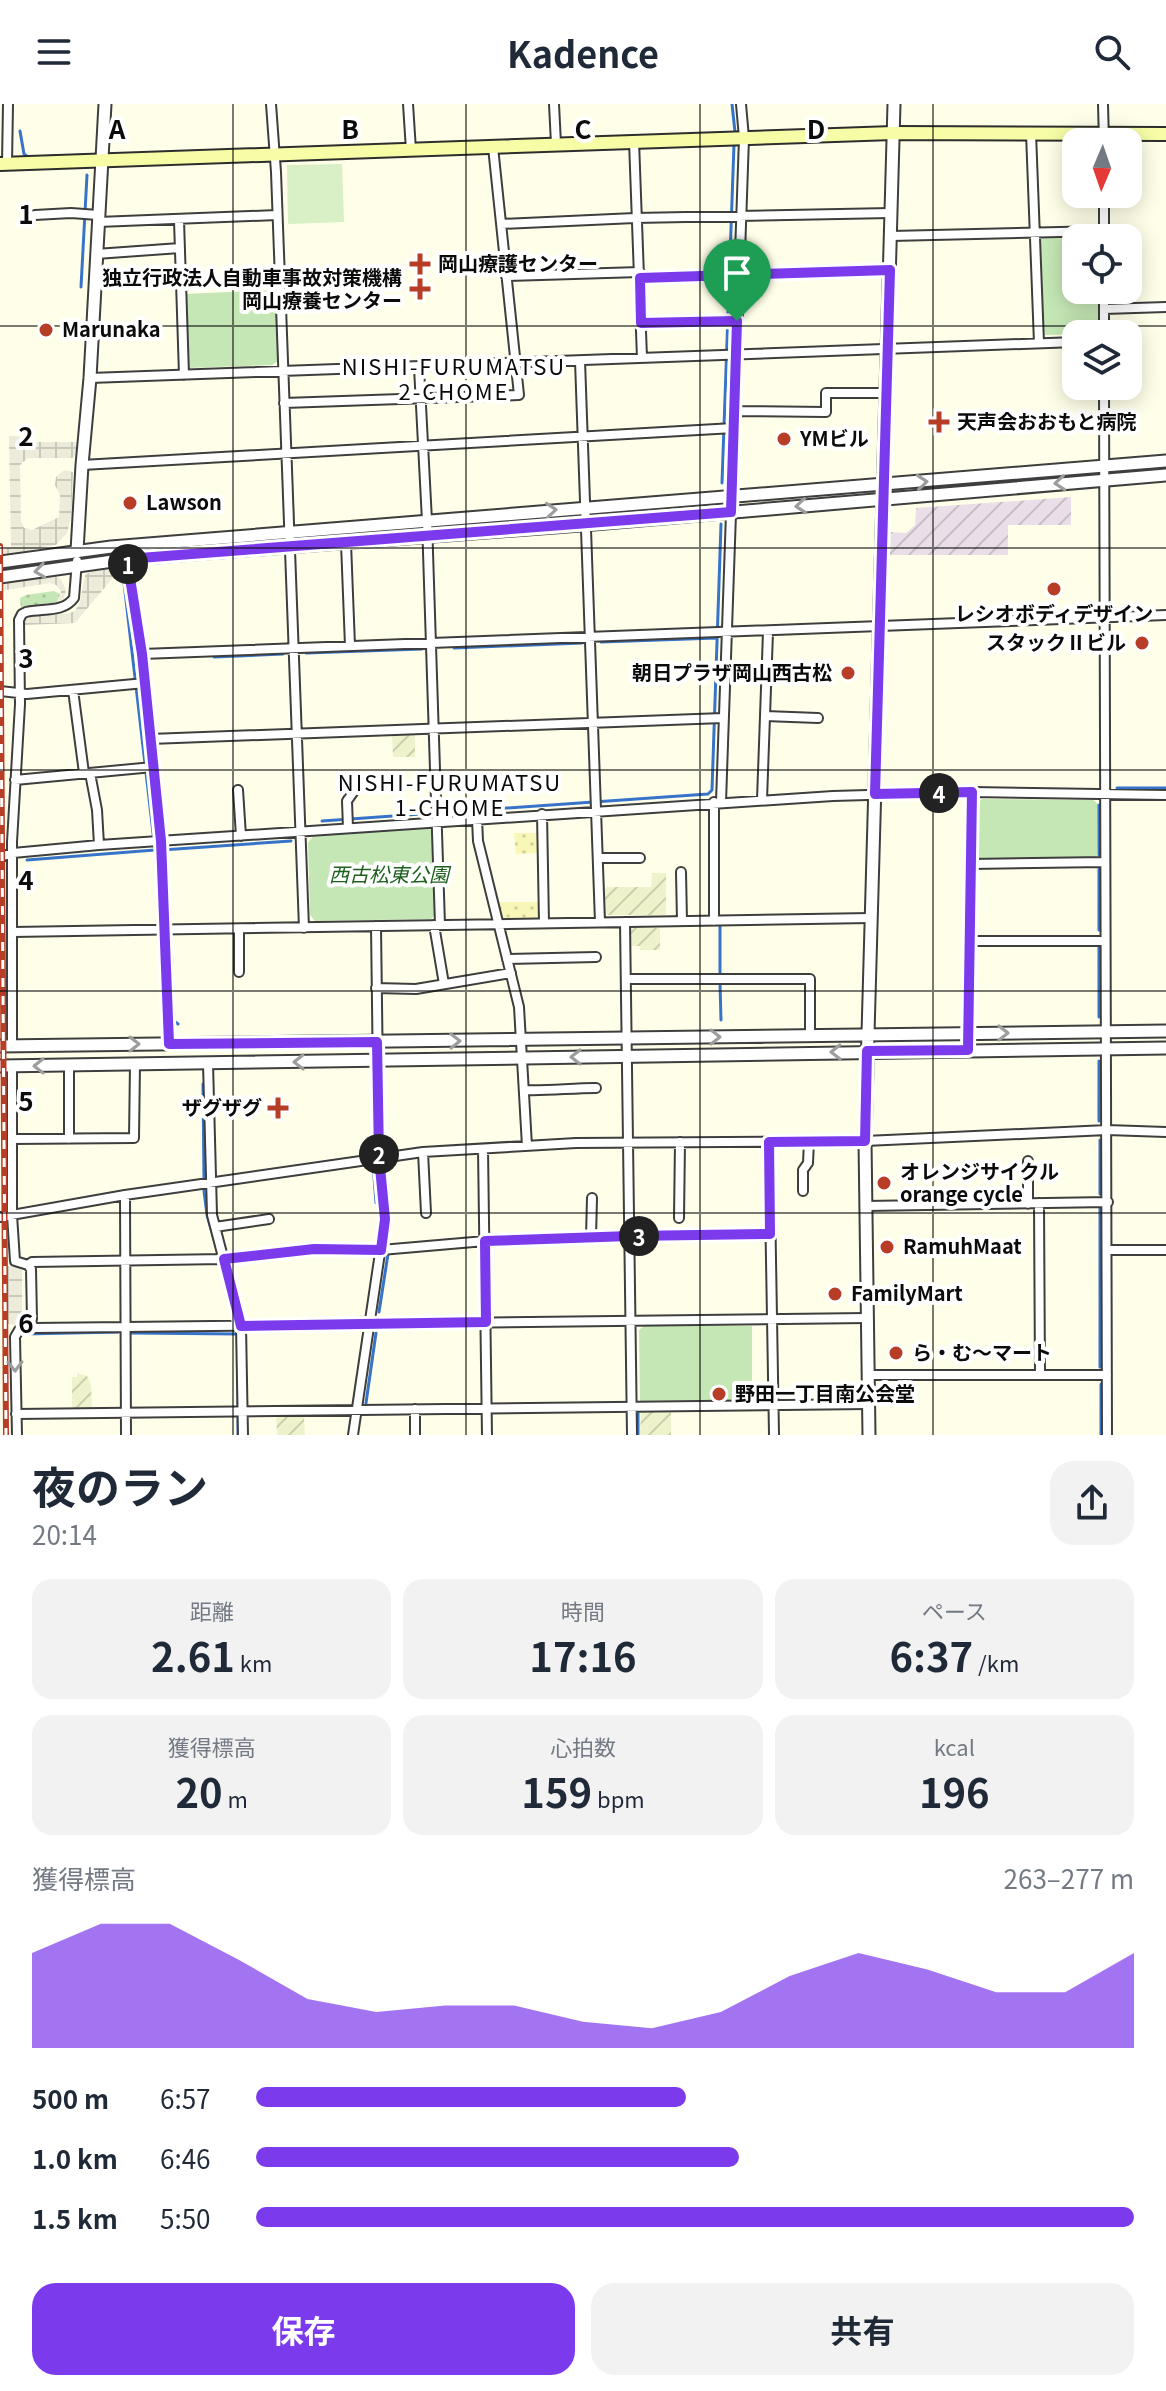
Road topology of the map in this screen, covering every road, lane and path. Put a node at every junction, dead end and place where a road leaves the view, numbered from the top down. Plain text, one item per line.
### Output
1 (10, 104) edge
2 (105, 104) edge
3 (271, 104) edge
4 (408, 104) edge
5 (554, 104) edge
6 (741, 104) edge
7 (894, 104) edge
8 (1103, 104) edge
9 (1104, 128) edge
10 (893, 133) junction
11 (1031, 133) junction
12 (1166, 134) edge
13 (1062, 135) edge
14 (1142, 136) edge
15 (744, 138) junction
16 (634, 141) junction
17 (556, 144) junction
18 (493, 147) junction
19 (411, 150) junction
20 (275, 154) junction
21 (100, 161) junction
22 (4, 164) edge
23 (891, 213) junction
24 (35, 215) dead end
25 (277, 215) junction
26 (91, 216) junction
27 (735, 216) junction
28 (635, 218) junction
29 (179, 220) junction
30 (501, 224) junction
31 (1036, 231) junction
32 (1062, 233) edge
33 (891, 236) junction
34 (180, 248) junction
35 (96, 254) junction
36 (890, 270) junction
37 (640, 275) junction
38 (733, 275) junction
39 (506, 276) junction
40 (1104, 304) edge
41 (1166, 307) edge
42 (1104, 309) junction
43 (1104, 320) edge
44 (732, 321) junction
45 (641, 323) junction
46 (1062, 342) edge
47 (1039, 343) junction
48 (888, 350) junction
49 (730, 354) junction
50 (642, 358) junction
51 (580, 361) junction
52 (515, 362) junction
53 (419, 367) junction
54 (283, 372) junction
55 (184, 375) junction
56 (90, 378) junction
57 (886, 393) junction
58 (421, 399) junction
59 (1104, 400) edge
60 (284, 403) junction
61 (734, 411) junction
62 (728, 428) junction
63 (583, 436) junction
64 (423, 445) junction
65 (286, 454) junction
66 (1166, 461) edge
67 (82, 465) junction
68 (1105, 465) junction
69 (1166, 475) edge
70 (1105, 480) junction
71 (884, 485) junction
72 (731, 497) junction
73 (883, 499) junction
74 (587, 507) junction
75 (731, 512) junction
76 (427, 521) junction
77 (587, 524) junction
78 (290, 532) junction
79 (427, 536) junction
80 (346, 543) junction
81 (290, 547) junction
82 (77, 551) junction
83 (127, 559) junction
84 (0, 562) edge
85 (77, 566) junction
86 (0, 577) edge
87 (1166, 615) edge
88 (1105, 618) junction
89 (879, 627) junction
90 (768, 632) junction
91 (720, 633) junction
92 (590, 637) junction
93 (430, 644) junction
94 (350, 646) junction
95 (294, 648) junction
96 (142, 654) junction
97 (139, 683) junction
98 (73, 690) junction
99 (0, 691) edge
100 (20, 694) junction
101 (765, 716) junction
102 (717, 718) junction
103 (818, 718) dead end
104 (593, 722) junction
105 (433, 728) junction
106 (297, 734) junction
107 (150, 739) junction
108 (148, 767) junction
109 (87, 773) junction
110 (355, 778) dead end
111 (15, 780) junction
112 (238, 790) dead end
113 (972, 792) junction
114 (875, 794) junction
115 (1105, 795) junction
116 (1166, 795) edge
117 (762, 800) junction
118 (718, 802) junction
119 (596, 805) junction
120 (542, 814) junction
121 (436, 816) junction
122 (477, 819) junction
123 (348, 822) junction
124 (301, 832) junction
125 (241, 836) junction
126 (99, 845) junction
127 (158, 845) junction
128 (13, 853) junction
129 (0, 857) edge
130 (599, 858) junction
131 (640, 858) dead end
132 (1105, 862) junction
133 (971, 864) junction
134 (681, 872) dead end
135 (871, 918) junction
136 (682, 921) junction
137 (714, 921) junction
138 (600, 922) junction
139 (625, 922) junction
140 (544, 923) junction
141 (498, 924) junction
142 (437, 925) junction
143 (376, 926) junction
144 (304, 928) junction
145 (239, 929) junction
146 (164, 930) junction
147 (13, 932) junction
148 (970, 941) junction
149 (1105, 941) junction
150 (596, 957) dead end
151 (507, 959) junction
152 (239, 972) dead end
153 (511, 973) junction
154 (626, 979) junction
155 (444, 984) junction
156 (376, 988) junction
157 (1166, 1031) edge
158 (1106, 1032) junction
159 (969, 1033) junction
160 (868, 1035) junction
161 (810, 1036) junction
162 (627, 1039) junction
163 (521, 1040) junction
164 (377, 1042) junction
165 (169, 1044) junction
166 (6, 1046) edge
167 (1166, 1048) edge
168 (1106, 1049) junction
169 (968, 1050) junction
170 (867, 1051) junction
171 (522, 1057) junction
172 (627, 1057) junction
173 (377, 1061) junction
174 (208, 1063) junction
175 (135, 1064) junction
176 (69, 1065) junction
177 (6, 1066) edge
178 (596, 1088) dead end
179 (524, 1090) junction
180 (1107, 1130) junction
181 (1166, 1132) edge
182 (12, 1139) junction
183 (69, 1139) junction
184 (809, 1141) junction
185 (865, 1141) junction
186 (680, 1142) junction
187 (769, 1142) junction
188 (629, 1143) junction
189 (527, 1146) junction
190 (483, 1149) junction
191 (423, 1152) junction
192 (379, 1157) junction
193 (1028, 1161) dead end
194 (210, 1184) junction
195 (803, 1191) dead end
196 (125, 1195) junction
197 (592, 1198) dead end
198 (1108, 1202) junction
199 (1039, 1203) junction
200 (1028, 1204) junction
201 (866, 1206) junction
202 (426, 1213) dead end
203 (12, 1215) junction
204 (0, 1217) edge
205 (679, 1218) dead end
206 (269, 1219) dead end
207 (215, 1227) junction
208 (770, 1234) junction
209 (630, 1236) junction
210 (591, 1237) junction
211 (485, 1241) junction
212 (381, 1250) junction
213 (1107, 1250) junction
214 (1166, 1250) edge
215 (224, 1259) junction
216 (124, 1261) junction
217 (28, 1265) junction
218 (772, 1318) junction
219 (867, 1318) junction
220 (631, 1321) junction
221 (486, 1322) junction
222 (369, 1323) junction
223 (29, 1325) junction
224 (241, 1326) junction
225 (125, 1327) junction
226 (868, 1375) junction
227 (1040, 1375) junction
228 (1107, 1375) junction
229 (773, 1404) junction
230 (868, 1404) junction
231 (632, 1406) junction
232 (486, 1407) junction
233 (415, 1409) junction
234 (357, 1410) junction
235 (242, 1411) junction
236 (126, 1412) junction
237 (16, 1414) junction
238 (17, 1435) edge
239 (126, 1435) edge
240 (243, 1435) edge
241 (353, 1435) edge
242 (415, 1435) edge
243 (487, 1435) edge
244 (632, 1435) edge
245 (774, 1435) edge
246 (869, 1435) edge
247 (1107, 1435) edge

1 - 22 street
2 - 21 street
3 - 20 street
4 - 19 street
5 - 17 street
6 - 15 street
7 - 10 street
8 - 9 street
10 - 11 main road
10 - 15 main road
10 - 23 street
11 - 13 main road
11 - 31 street
12 - 14 main road
15 - 16 main road
15 - 27 street
16 - 17 main road
16 - 28 street
17 - 18 main road
18 - 19 main road
18 - 30 street
19 - 20 main road
20 - 21 main road
20 - 25 street
21 - 22 main road
21 - 26 street
23 - 27 street
23 - 33 street
24 - 26 street
25 - 29 street
25 - 54 street
26 - 29 street
26 - 35 street
27 - 28 street
27 - 38 street
28 - 30 street
28 - 37 street
29 - 34 street
30 - 39 street
31 - 32 street
31 - 33 street
31 - 47 street
33 - 36 street
34 - 35 street
34 - 55 street
35 - 56 street
36 - 38 street
36 - 48 street
37 - 38 street
37 - 39 street
37 - 45 street
38 - 44 street
39 - 52 street
40 - 42 street
41 - 42 street
42 - 43 street
44 - 45 street
44 - 49 street
45 - 50 street
46 - 47 street
47 - 48 street
48 - 49 street
48 - 57 street
49 - 50 street
49 - 61 street
50 - 51 street
51 - 52 street
51 - 63 street
52 - 53 street
52 - 58 street
53 - 54 street
53 - 58 street
54 - 55 street
54 - 60 street
55 - 56 street
56 - 67 street
57 - 61 street
57 - 71 street
58 - 60 street
58 - 64 street
59 - 68 street
60 - 65 street
61 - 62 street
62 - 63 street
62 - 72 street
63 - 64 street
63 - 74 street
64 - 65 street
64 - 76 street
65 - 67 street
65 - 78 street
66 - 68 street
67 - 82 street
68 - 70 street
71 -> 68 street
69 - 70 street
70 -> 73 street
70 - 88 street
71 - 72 street
71 - 73 street
72 - 74 street
72 - 75 street
73 -> 75 street
73 - 89 street
76 -> 74 street
74 - 77 street
75 - 77 street
75 - 91 street
76 - 78 street
76 - 79 street
77 - 79 street
77 - 92 street
78 - 81 street
78 - 82 street
79 - 80 street
79 - 93 street
80 - 81 street
80 - 94 street
81 - 83 street
81 - 95 street
82 - 84 street
82 - 85 street
83 - 85 street
83 - 96 street
85 -> 86 street
85 - 100 street
87 - 88 street
88 - 89 street
88 - 115 street
89 - 90 street
89 - 114 street
90 - 91 street
90 - 101 street
91 - 92 street
91 - 102 street
92 - 93 street
92 - 104 street
93 - 94 street
93 - 105 street
94 - 95 street
95 - 96 street
95 - 106 street
96 - 97 street
97 - 98 street
97 - 107 street
98 - 100 street
98 - 109 street
99 - 100 street
100 - 111 street
101 - 103 street
101 - 117 street
102 - 104 street
102 - 118 street
104 - 105 street
104 - 119 street
105 - 106 street
105 - 121 street
106 - 107 street
106 - 124 street
107 - 108 street
108 - 109 street
108 - 127 street
109 - 111 street
109 - 126 street
110 - 123 street
111 - 128 street
112 - 125 street
113 - 114 street
113 - 115 street
113 - 133 street
114 - 117 street
114 - 135 street
115 - 116 street
115 - 132 street
117 - 118 street
118 - 119 street
118 - 137 street
119 - 120 street
119 - 130 street
120 - 122 street
120 - 140 street
121 - 122 street
121 - 123 street
121 - 142 street
122 - 141 street
123 - 124 street
124 - 125 street
124 - 144 street
125 - 127 street
126 - 127 street
126 - 128 street
127 - 146 street
128 - 129 street
128 - 147 street
130 - 131 street
130 - 138 street
132 - 133 street
132 - 149 street
133 - 148 street
134 - 136 street
135 - 137 street
135 - 160 street
136 - 137 street
136 - 139 street
138 - 139 street
138 - 140 street
139 - 154 street
140 - 141 street
141 - 142 street
141 - 151 street
142 - 143 street
142 - 155 street
143 - 144 street
143 - 156 street
144 - 145 street
145 - 146 street
145 - 152 street
146 - 147 street
146 - 165 street
147 - 166 street
148 - 149 street
148 - 159 street
149 - 158 street
150 - 151 street
151 - 153 street
153 - 155 street
153 - 163 street
154 - 161 street
154 - 162 street
155 - 156 street
156 - 164 street
157 - 158 street
159 -> 158 street
158 - 168 street
159 - 160 street
159 - 169 street
160 - 161 street
160 - 170 street
162 -> 161 street
162 - 163 street
162 - 172 street
164 -> 163 street
163 - 171 street
164 - 165 street
164 - 173 street
166 -> 165 street
167 - 168 street
168 - 169 street
168 - 180 street
169 - 170 street
170 -> 172 street
170 - 185 street
172 -> 171 street
171 - 173 street
171 - 179 street
172 - 188 street
173 -> 174 street
173 - 192 street
174 - 175 street
174 - 194 street
175 - 176 street
175 - 183 street
176 -> 177 street
176 - 183 street
177 - 182 street
178 - 179 street
179 - 189 street
180 - 181 street
180 - 185 street
180 - 198 street
182 - 183 street
182 - 203 street
184 - 185 street
184 - 187 street
184 - 195 street
185 - 201 street
186 - 187 street
186 - 188 street
186 - 205 street
187 - 208 street
188 - 189 street
188 - 209 street
189 - 190 street
190 - 191 street
190 - 211 street
191 - 192 street
191 - 202 street
192 - 194 street
192 - 212 street
193 - 200 street
194 - 196 street
194 - 207 street
196 - 203 street
196 - 216 street
197 - 210 street
198 - 199 street
198 - 213 street
199 - 200 street
199 - 227 street
200 - 201 street
201 - 219 street
203 - 204 street
203 - 217 street
206 - 207 street
207 - 215 street
208 - 209 street
208 - 218 street
209 - 210 street
209 - 220 street
210 - 211 street
211 - 212 street
211 - 221 street
212 - 215 street
212 - 222 street
213 - 214 street
213 - 228 street
215 - 216 street
215 - 224 street
216 - 217 street
216 - 225 street
217 - 223 street
218 - 219 street
218 - 220 street
218 - 229 street
219 - 226 street
220 - 221 street
220 - 231 street
221 - 222 street
221 - 232 street
222 - 224 street
222 - 234 street
223 - 225 street
223 -> 237 street
224 - 225 street
224 - 235 street
225 - 236 street
226 - 227 street
226 - 230 street
227 - 228 street
228 - 247 street
229 - 230 street
229 - 231 street
229 - 245 street
230 - 246 street
231 - 232 street
231 - 244 street
232 - 233 street
232 - 243 street
233 - 234 street
233 - 242 street
234 - 235 street
234 - 241 street
235 - 236 street
235 - 240 street
236 - 237 street
236 - 239 street
237 - 238 street

